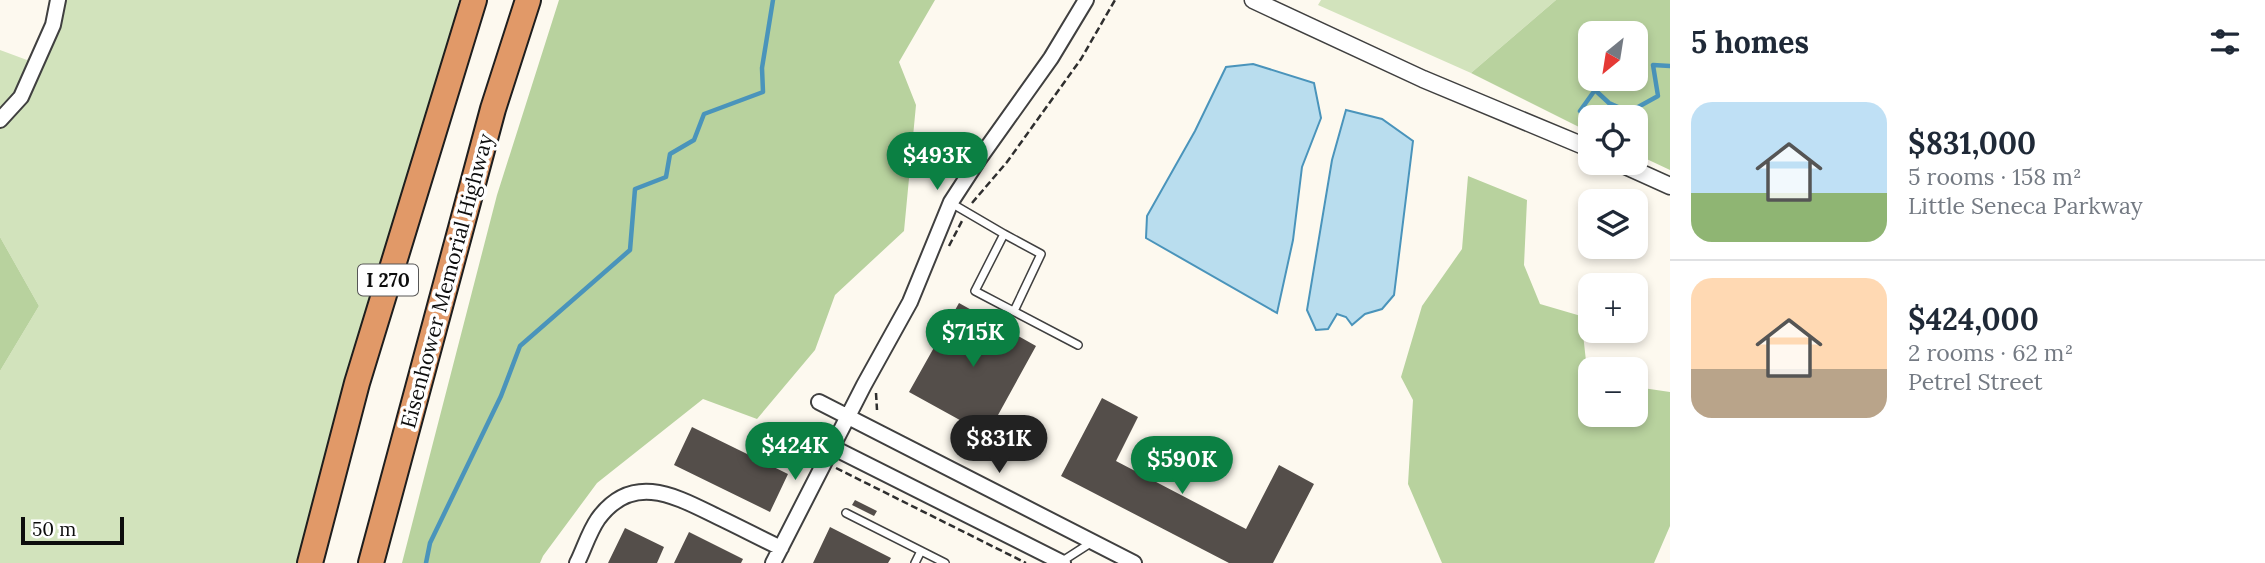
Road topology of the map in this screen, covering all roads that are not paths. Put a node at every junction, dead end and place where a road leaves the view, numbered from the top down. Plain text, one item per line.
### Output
1 (58, 0) edge
2 (474, 0) edge
3 (528, 0) edge
4 (1086, 0) edge
5 (1253, 0) edge
6 (0, 120) edge
7 (1578, 144) edge
8 (1646, 175) edge
9 (1670, 186) edge
10 (951, 202) junction
11 (1004, 234) junction
12 (1014, 311) junction
13 (1078, 345) dead end
14 (819, 402) dead end
15 (848, 417) junction
16 (802, 432) dead end
17 (832, 447) junction
18 (846, 513) dead end
19 (1092, 542) junction
20 (781, 548) junction
21 (921, 551) junction
22 (310, 563) edge
23 (371, 563) edge
24 (577, 563) edge
25 (774, 563) edge
26 (915, 563) edge
27 (945, 563) edge
28 (1061, 563) edge
29 (1134, 563) edge

1 - 6 street
2 - 22 highway, I 270
3 - 23 highway, Eisenhower Memorial Highway / I 270
4 - 10 street
5 - 7 street
8 - 9 street
10 - 11 lane
10 - 15 street
11 - 12 lane
11 - 12 lane
12 - 13 lane
14 - 15 street
15 - 17 street
15 - 19 street
16 - 17 street
17 - 20 street
17 - 28 street
18 - 21 lane
19 - 28 lane
19 - 29 street
20 - 24 street
20 - 25 street
21 - 26 lane
21 - 27 lane

